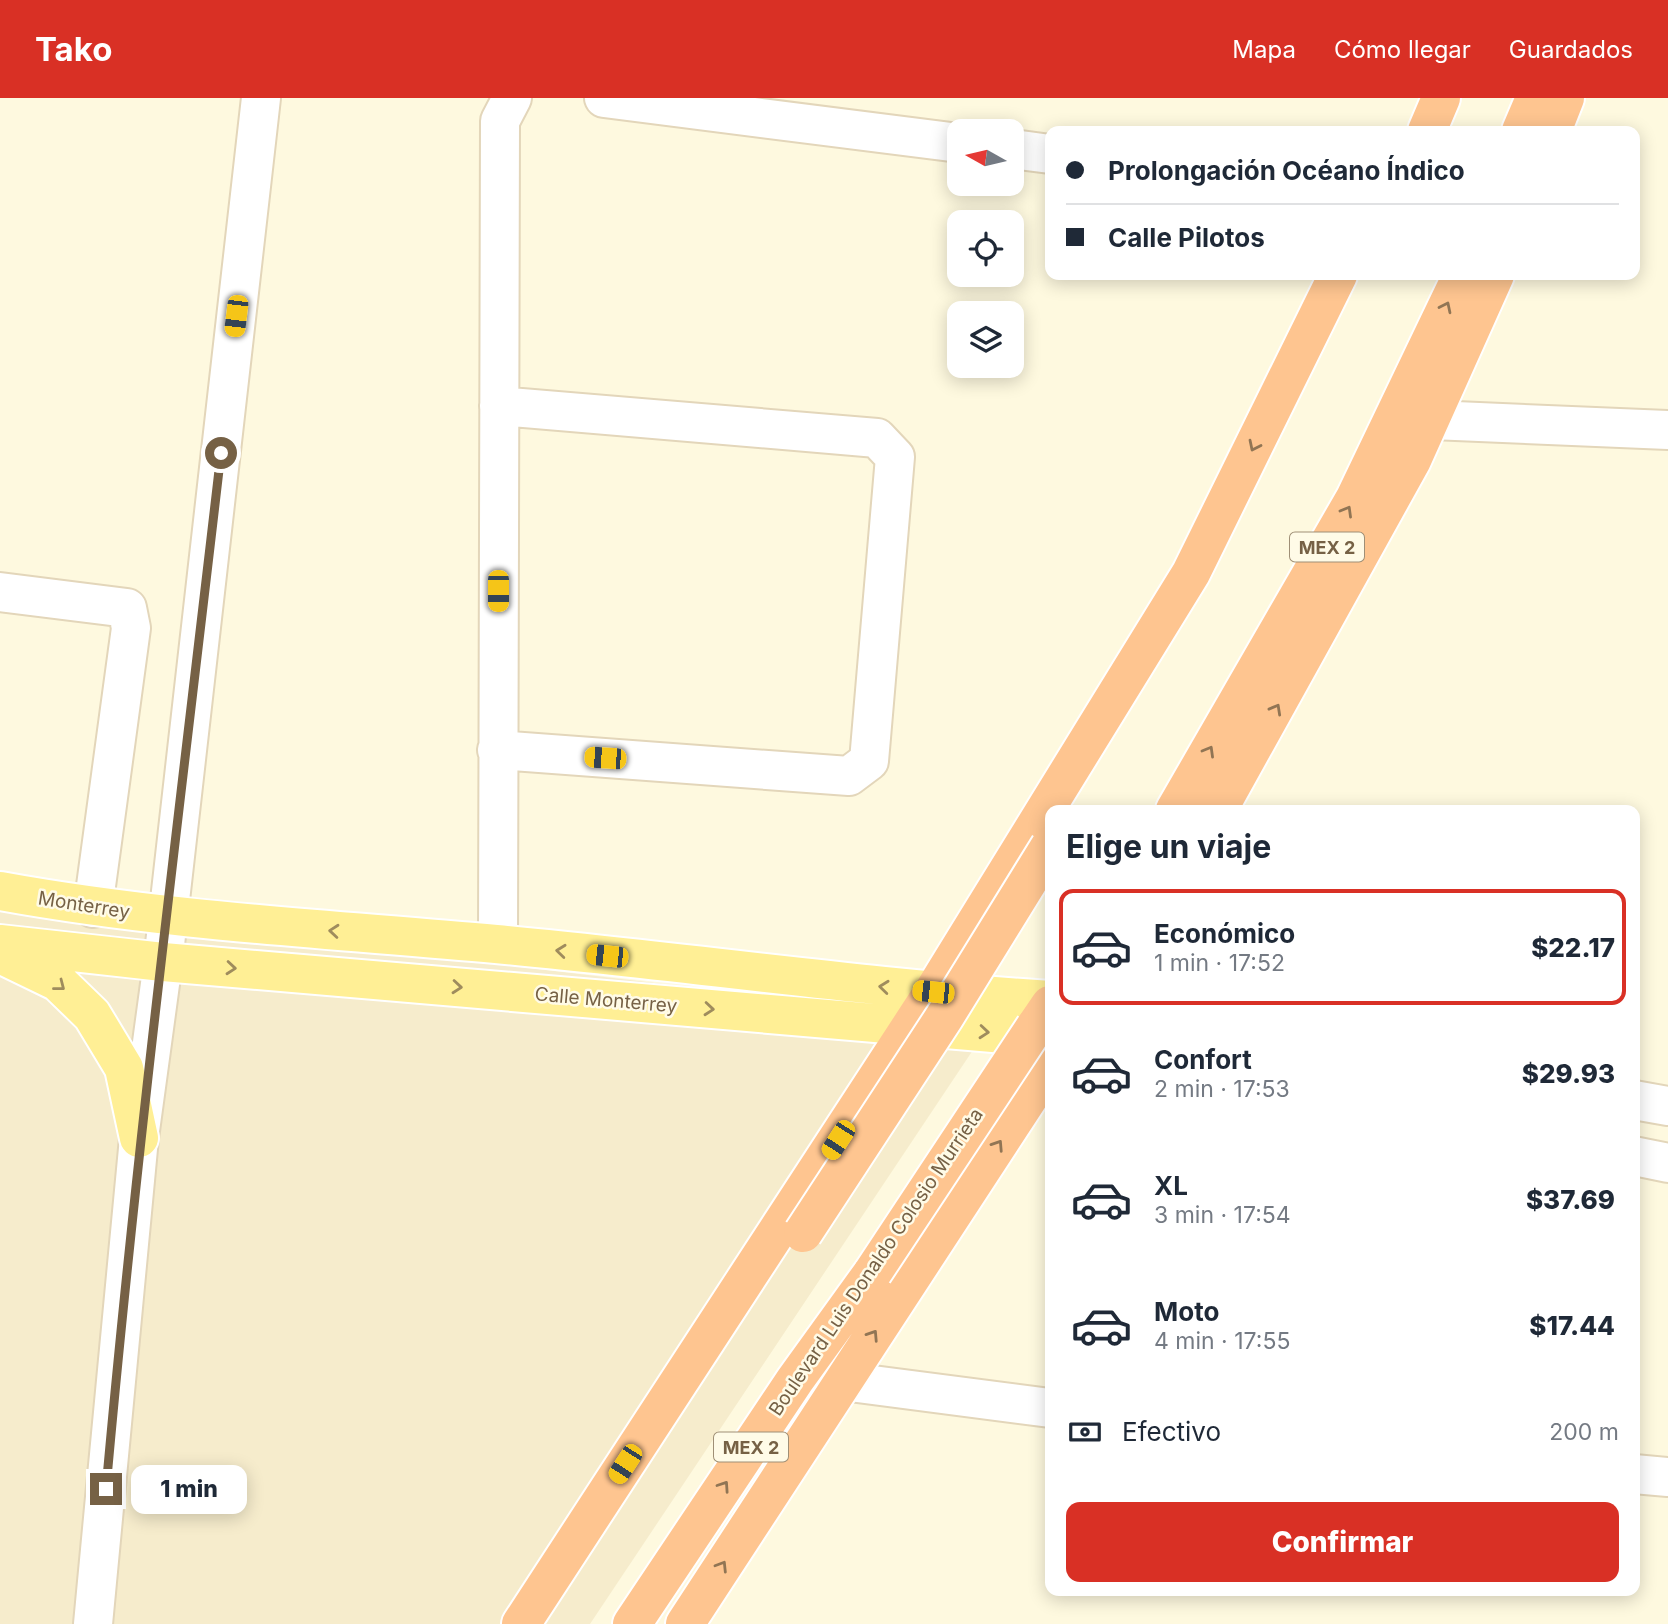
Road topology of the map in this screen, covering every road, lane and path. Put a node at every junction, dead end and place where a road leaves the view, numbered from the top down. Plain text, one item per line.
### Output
1 (261, 98) edge
2 (512, 98) edge
3 (604, 98) edge
4 (1416, 98) edge
5 (1441, 98) edge
6 (1535, 98) edge
7 (1565, 98) edge
8 (1405, 126) edge
9 (1429, 126) edge
10 (1523, 126) edge
11 (1554, 126) edge
12 (947, 141) edge
13 (1024, 151) edge
14 (1045, 153) edge
15 (1336, 280) edge
16 (1361, 280) edge
17 (1460, 280) edge
18 (1493, 280) edge
19 (499, 406) junction
20 (1432, 420) junction
21 (1668, 430) edge
22 (0, 592) edge
23 (497, 750) junction
24 (1231, 802) edge
25 (1076, 803) edge
26 (1048, 805) edge
27 (1178, 805) edge
28 (1045, 810) edge
29 (1045, 854) edge
30 (0, 891) edge
31 (93, 908) junction
32 (168, 917) junction
33 (0, 944) edge
34 (498, 944) junction
35 (0, 954) edge
36 (163, 962) junction
37 (933, 992) junction
38 (1045, 1003) edge
39 (1045, 1011) edge
40 (910, 1026) junction
41 (1045, 1038) edge
42 (1045, 1073) edge
43 (1640, 1101) edge
44 (1668, 1106) edge
45 (139, 1138) junction
46 (1640, 1157) edge
47 (1668, 1163) edge
48 (842, 1381) junction
49 (1045, 1407) edge
50 (1640, 1475) edge
51 (1668, 1477) edge
52 (93, 1624) edge
53 (521, 1624) edge
54 (543, 1624) edge
55 (632, 1624) edge
56 (685, 1624) edge

1 - 32 street
2 - 19 street
3 - 12 street
4 - 8 highway
5 - 9 highway
6 - 10 highway
7 - 11 highway
13 - 14 street
15 -> 26 highway
16 - 25 highway
27 -> 17 highway, MEX 2
18 - 20 highway
19 - 23 street
19 - 23 street
20 - 21 street
24 -> 20 highway
22 - 31 street
23 - 34 street
28 -> 37 highway
29 - 54 highway, bridge
30 - 31 main road, Monterrey
31 - 32 main road, Monterrey
34 -> 32 main road
32 - 36 street
33 - 36 main road
37 -> 34 main road
35 -> 45 main road
36 -> 40 main road, Calle Monterrey
36 - 45 street
37 - 38 main road
37 - 40 highway
55 -> 39 highway, Boulevard Luis Donaldo Colosio Murrieta / MEX 2, bridge
40 -> 41 main road, Calle Monterrey
40 - 53 highway
48 -> 42 highway
43 - 44 street
45 - 52 street
46 - 47 street
48 - 49 street
56 -> 48 highway
50 - 51 street

